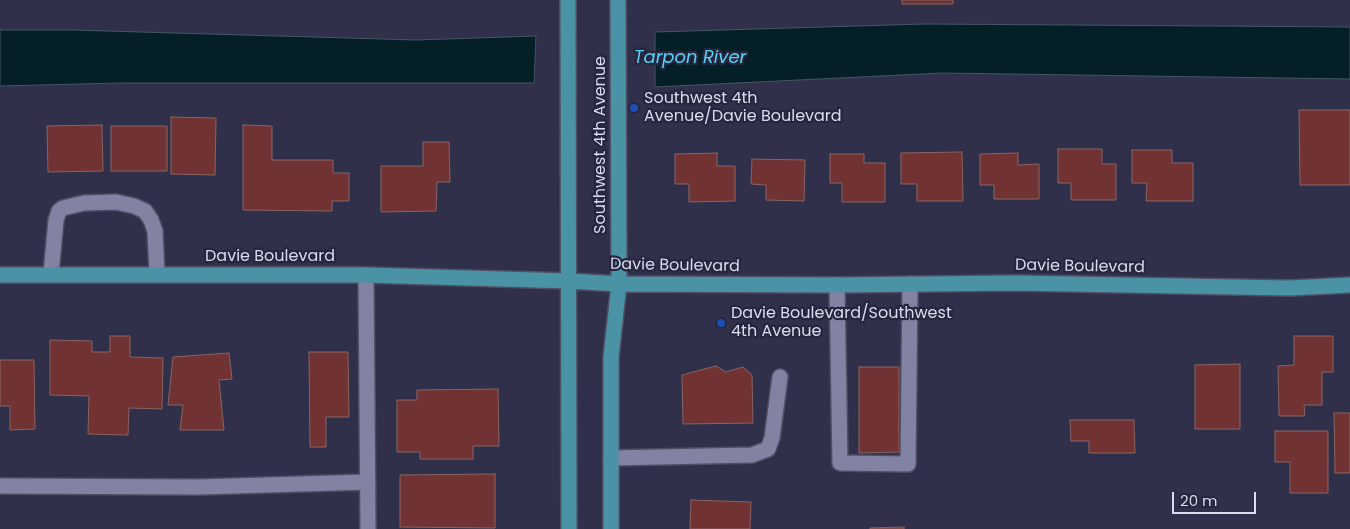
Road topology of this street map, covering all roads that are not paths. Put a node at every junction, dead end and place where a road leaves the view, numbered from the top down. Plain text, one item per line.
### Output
1 (568, 0) edge
2 (618, 0) edge
3 (0, 274) edge
4 (51, 274) junction
5 (157, 274) junction
6 (366, 275) junction
7 (569, 281) junction
8 (619, 284) junction
9 (910, 284) junction
10 (837, 285) junction
11 (1350, 285) edge
12 (780, 377) dead end
13 (611, 458) junction
14 (368, 482) junction
15 (0, 486) edge
16 (368, 529) edge
17 (570, 529) edge
18 (611, 529) edge

1 - 7 main road, Southwest 4th Avenue
2 - 8 main road, Southwest 4th Avenue
3 - 4 main road, Davie Boulevard
4 - 5 main road, Davie Boulevard
4 - 5 lane
5 - 6 main road, Davie Boulevard
6 - 7 main road, Davie Boulevard
6 - 14 lane
7 - 8 main road, Davie Boulevard
7 - 17 main road, Southwest 4th Avenue
8 - 10 main road, Davie Boulevard
8 - 13 main road, Southwest 4th Avenue
9 - 10 main road, Davie Boulevard
9 - 10 lane
9 - 11 main road, Davie Boulevard
12 - 13 lane
13 - 18 main road, Southwest 4th Avenue
14 - 15 lane
14 - 16 lane

